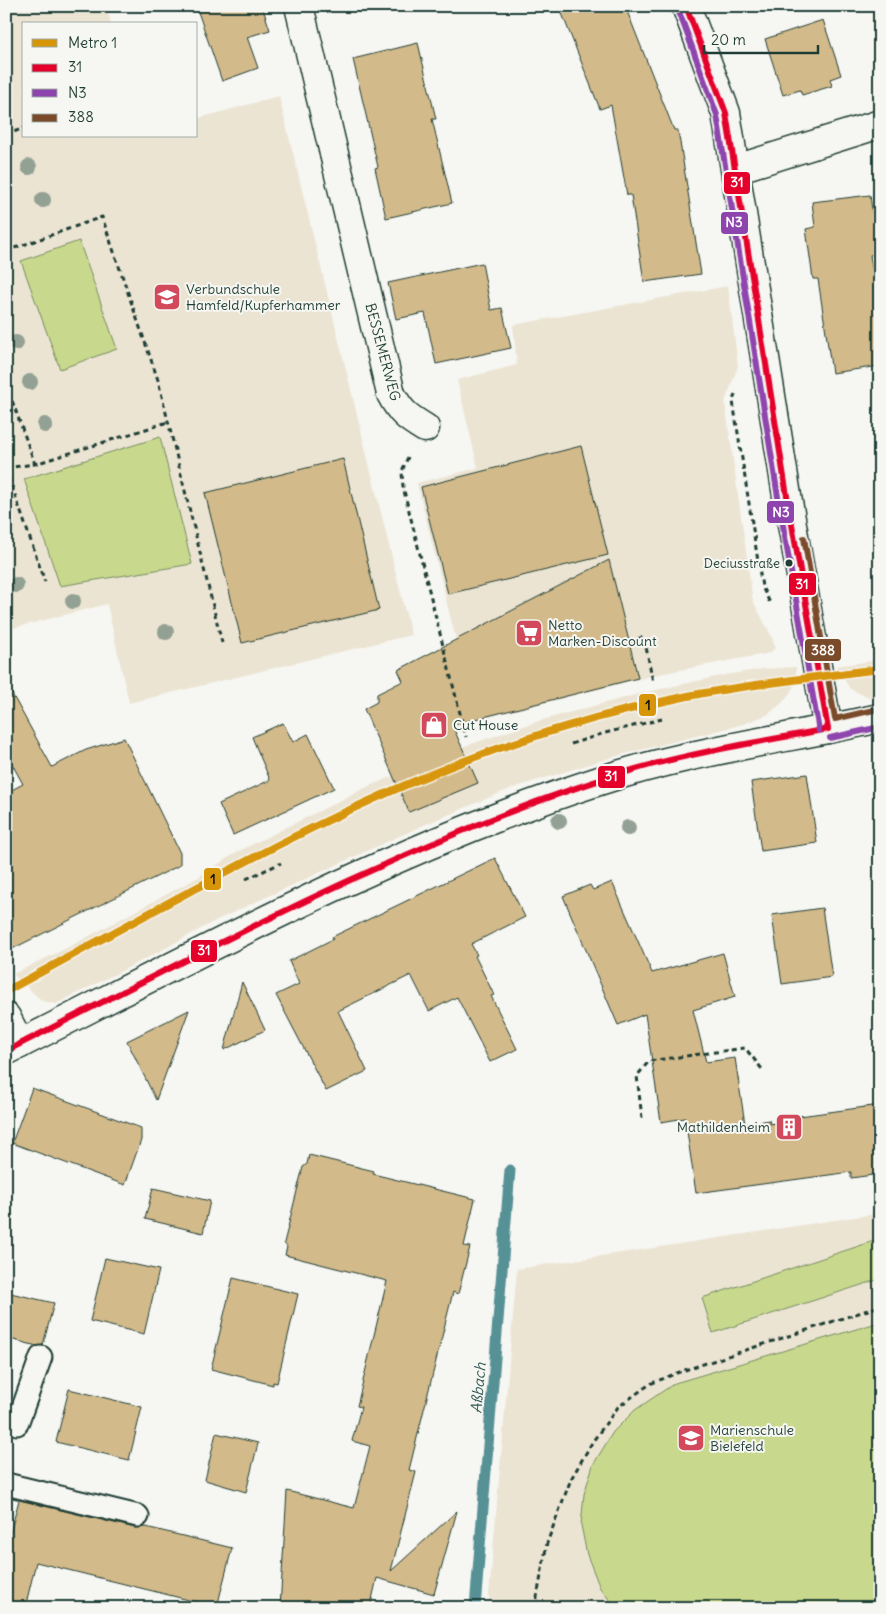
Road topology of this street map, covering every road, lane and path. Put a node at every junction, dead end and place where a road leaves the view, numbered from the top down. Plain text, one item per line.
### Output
1 (299, 6) edge
2 (686, 6) edge
3 (880, 124) edge
4 (22, 129) edge
5 (6, 135) edge
6 (736, 169) junction
7 (6, 251) edge
8 (6, 384) edge
9 (168, 422) junction
10 (425, 428) joint
11 (34, 464) junction
12 (6, 468) edge
13 (45, 582) dead end
14 (629, 641) dead end
15 (222, 643) dead end
16 (654, 682) dead end
17 (880, 718) edge
18 (662, 719) dead end
19 (828, 729) junction
20 (466, 737) dead end
21 (571, 744) dead end
22 (281, 863) dead end
23 (246, 879) dead end
24 (6, 1017) edge
25 (13, 1048) edge
26 (762, 1069) dead end
27 (642, 1118) dead end
28 (880, 1306) edge
29 (41, 1356) dead end
30 (17, 1424) dead end
31 (6, 1484) edge
32 (138, 1516) dead end
33 (535, 1608) edge

1 - 10 street, BESSEMERWEG
2 - 6 street
3 - 6 street
4 - 5 path
6 - 19 street
7 - 9 path
8 - 11 path
9 - 11 path
9 - 15 path
10 - 20 path
11 - 12 path
12 - 13 path
14 - 16 path
17 - 19 street
18 - 21 path
19 - 25 street
22 - 23 path
24 - 25 street
26 - 27 path
28 - 33 path
29 - 30 lane
31 - 32 lane

